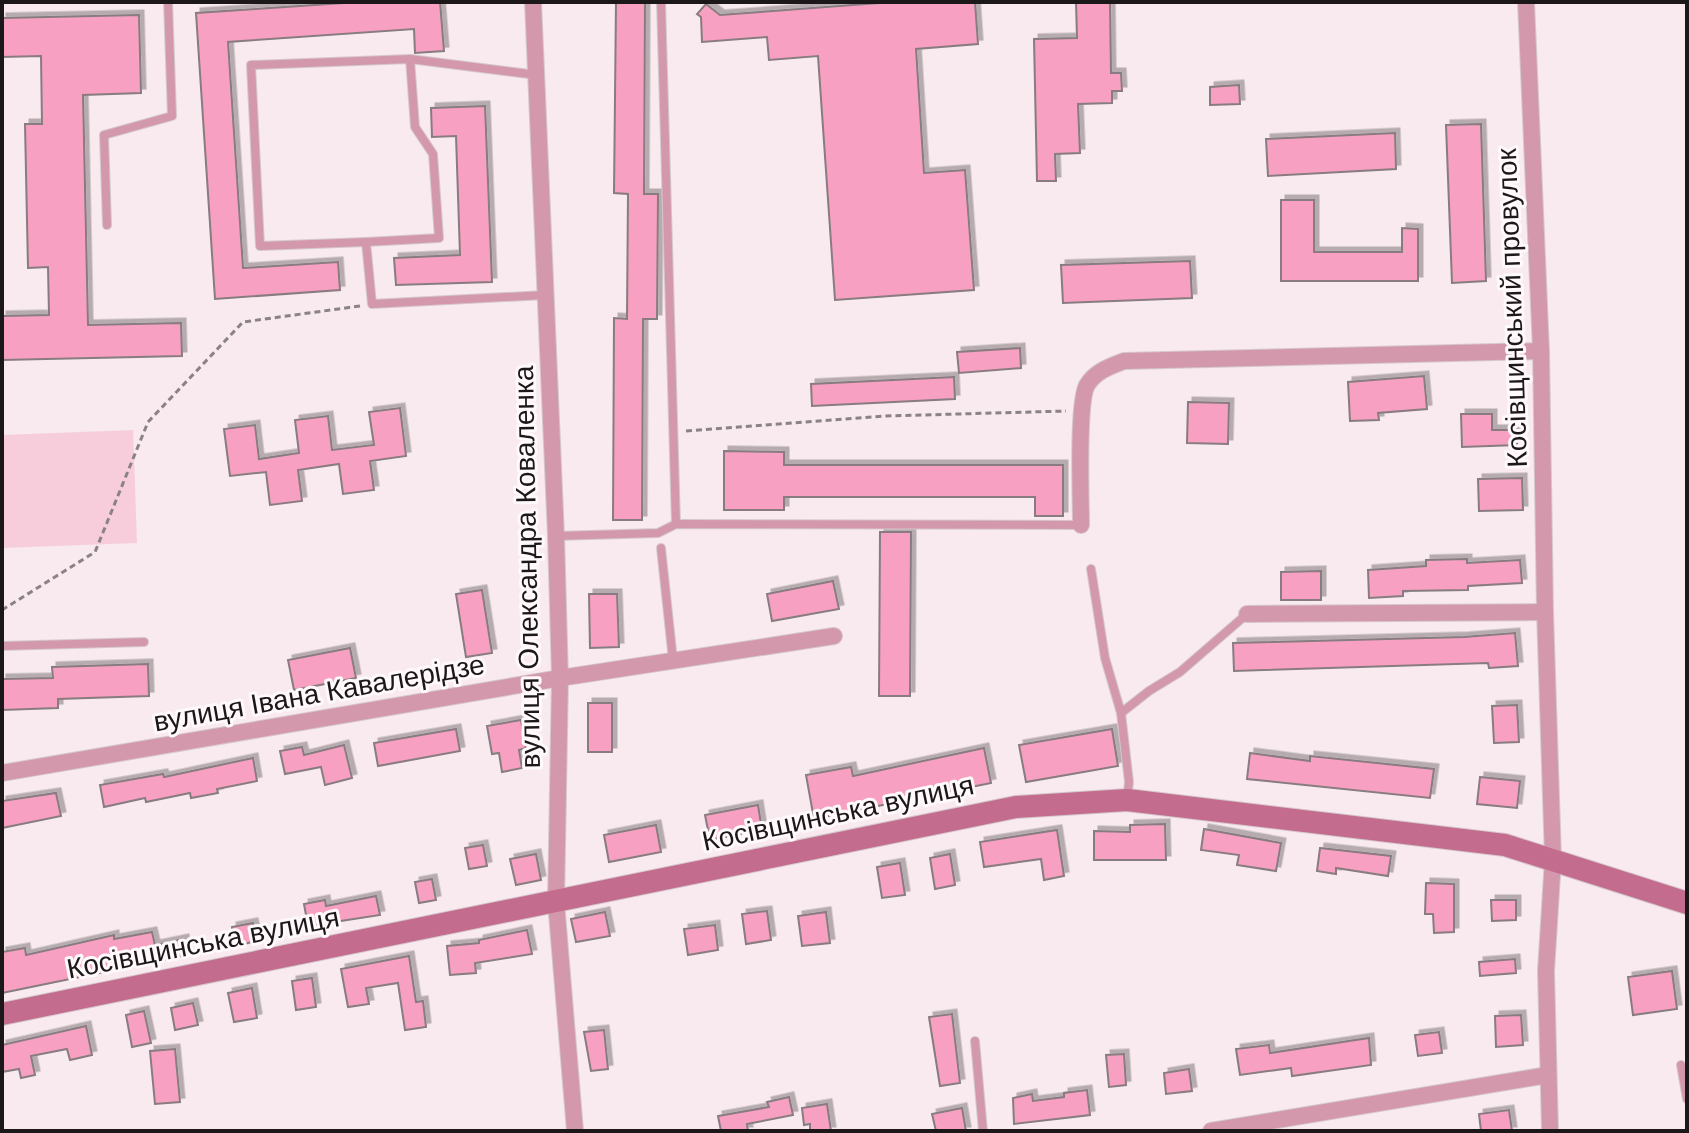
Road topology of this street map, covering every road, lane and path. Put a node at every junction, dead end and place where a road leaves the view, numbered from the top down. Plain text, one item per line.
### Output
1 (168, 2) edge
2 (533, 2) edge
3 (661, 2) edge
4 (1526, 2) edge
5 (410, 59) junction
6 (537, 75) junction
7 (107, 225) dead end
8 (366, 242) junction
9 (547, 295) junction
10 (372, 304) junction
11 (1541, 351) junction
12 (1082, 410) junction
13 (673, 432) junction
14 (676, 524) junction
15 (1081, 525) joint
16 (556, 536) junction
17 (661, 548) dead end
18 (1091, 569) dead end
19 (2, 610) edge
20 (1545, 612) junction
21 (1247, 614) joint
22 (834, 636) dead end
23 (144, 642) dead end
24 (2, 646) edge
25 (673, 660) junction
26 (560, 678) junction
27 (1121, 713) junction
28 (2, 773) edge
29 (1127, 800) junction
30 (1553, 859) junction
31 (556, 902) junction
32 (1687, 903) edge
33 (2, 1014) edge
34 (975, 1041) dead end
35 (1681, 1065) dead end
36 (1548, 1075) junction
37 (1687, 1099) edge
38 (575, 1131) edge
39 (983, 1131) edge
40 (1211, 1131) edge
41 (1550, 1131) edge

1 - 7 lane
2 - 6 street, вулиця Олександра Коваленка
3 - 13 lane
4 - 11 street, Косівщинський провулок
5 - 6 lane
5 - 8 lane
5 - 8 lane
6 - 9 street, вулиця Олександра Коваленка
8 - 10 lane
9 - 10 lane
9 - 16 street, вулиця Олександра Коваленка
10 - 19 path
11 - 12 street
11 - 20 street, Косівщинський провулок
12 - 13 path
12 - 15 street
13 - 14 lane
14 - 15 lane
14 - 16 lane
16 - 26 street, вулиця Олександра Коваленка
17 - 25 lane
18 - 27 lane
20 - 21 street
20 - 30 street, Косівщинський провулок
21 - 27 lane
22 - 25 street, вулиця Івана Кавалерідзе
23 - 24 lane
25 - 26 street, вулиця Івана Кавалерідзе
26 - 28 street, вулиця Івана Кавалерідзе
26 - 31 street, вулиця Олександра Коваленка
27 - 29 lane
29 - 30 street, Косівщинська вулиця
29 - 31 street, Косівщинська вулиця
30 - 32 street, Косівщинська вулиця
30 - 36 street, Косівщинський провулок
31 - 33 street, Косівщинська вулиця
31 - 38 street, вулиця Олександра Коваленка
34 - 39 lane
35 - 37 lane
36 - 40 street
36 - 41 street, Косівщинський провулок

